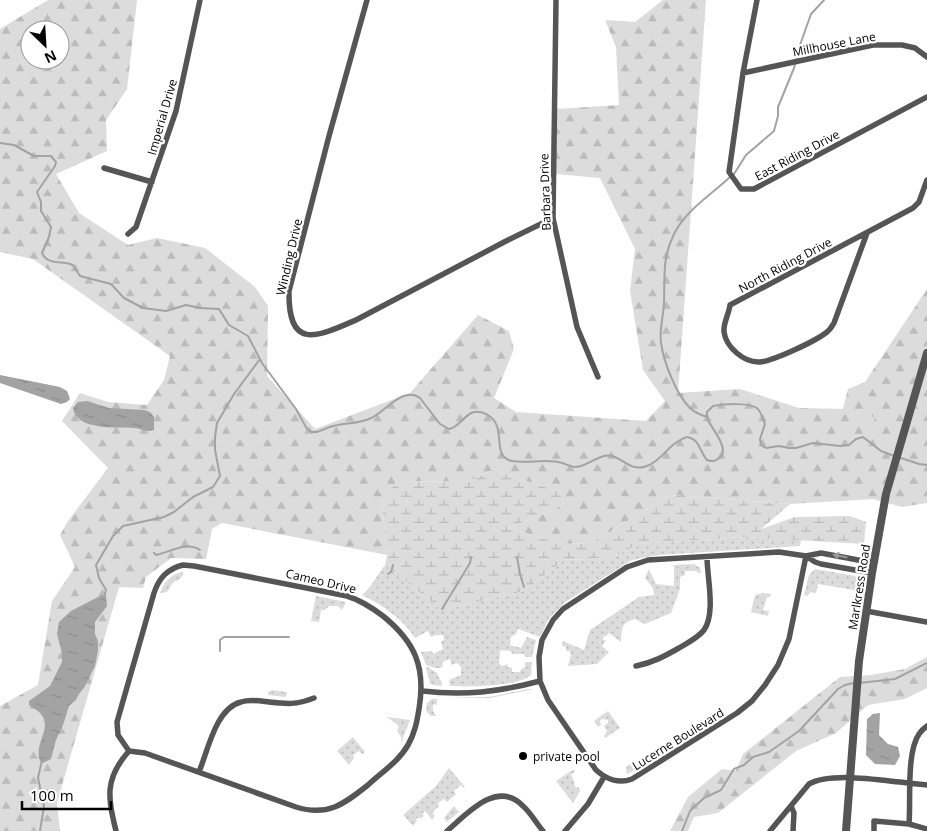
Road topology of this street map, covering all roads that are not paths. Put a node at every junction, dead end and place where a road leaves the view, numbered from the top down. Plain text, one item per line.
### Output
1 (200, 0) edge
2 (367, 0) edge
3 (556, 0) edge
4 (757, 0) edge
5 (927, 57) edge
6 (743, 73) junction
7 (927, 97) edge
8 (104, 168) dead end
9 (927, 180) edge
10 (152, 182) junction
11 (553, 218) junction
12 (867, 233) junction
13 (128, 234) dead end
14 (927, 353) edge
15 (598, 378) dead end
16 (806, 556) junction
17 (707, 557) junction
18 (874, 563) junction
19 (872, 573) junction
20 (866, 611) junction
21 (927, 622) edge
22 (636, 666) dead end
23 (540, 681) junction
24 (422, 691) junction
25 (314, 698) dead end
26 (927, 726) edge
27 (128, 751) junction
28 (199, 772) junction
29 (604, 776) junction
30 (851, 778) junction
31 (909, 784) junction
32 (927, 785) edge
33 (791, 806) junction
34 (900, 824) junction
35 (909, 824) junction
36 (927, 829) edge
37 (116, 831) edge
38 (447, 831) edge
39 (543, 831) edge
40 (565, 831) edge
41 (770, 831) edge
42 (793, 831) edge
43 (846, 831) edge
44 (874, 831) edge
45 (899, 831) edge

1 - 10 street, Imperial Drive
2 - 11 street, Winding Drive
3 - 11 street, Barbara Drive
4 - 6 street, East Riding Drive
5 - 6 street, Millhouse Lane
6 - 7 street, East Riding Drive
8 - 10 street
9 - 12 street, North Riding Drive
10 - 13 street, Imperial Drive
11 - 15 street, Barbara Drive
12 - 12 street, North Riding Drive
14 - 18 street, Marlkress Road
16 - 17 street
18 -> 16 street
16 - 19 street
16 - 29 street, Lucerne Boulevard
17 - 22 street
17 - 23 street
18 - 19 street, Marlkress Road
19 - 20 street, Marlkress Road
20 - 21 street
20 - 30 street, Marlkress Road
23 - 24 street
23 - 29 street
24 - 27 street, Cameo Drive
24 - 28 street, Cameo Drive
25 - 28 street
26 - 31 street
27 - 28 street, Cameo Drive
27 - 37 street
29 - 40 street
30 - 31 street
30 - 33 street
30 - 43 street, Marlkress Road
31 - 32 street
31 - 35 street
33 - 41 street
33 - 42 street
34 - 35 street
34 - 44 street
34 - 45 street
35 - 36 street
38 - 39 street

